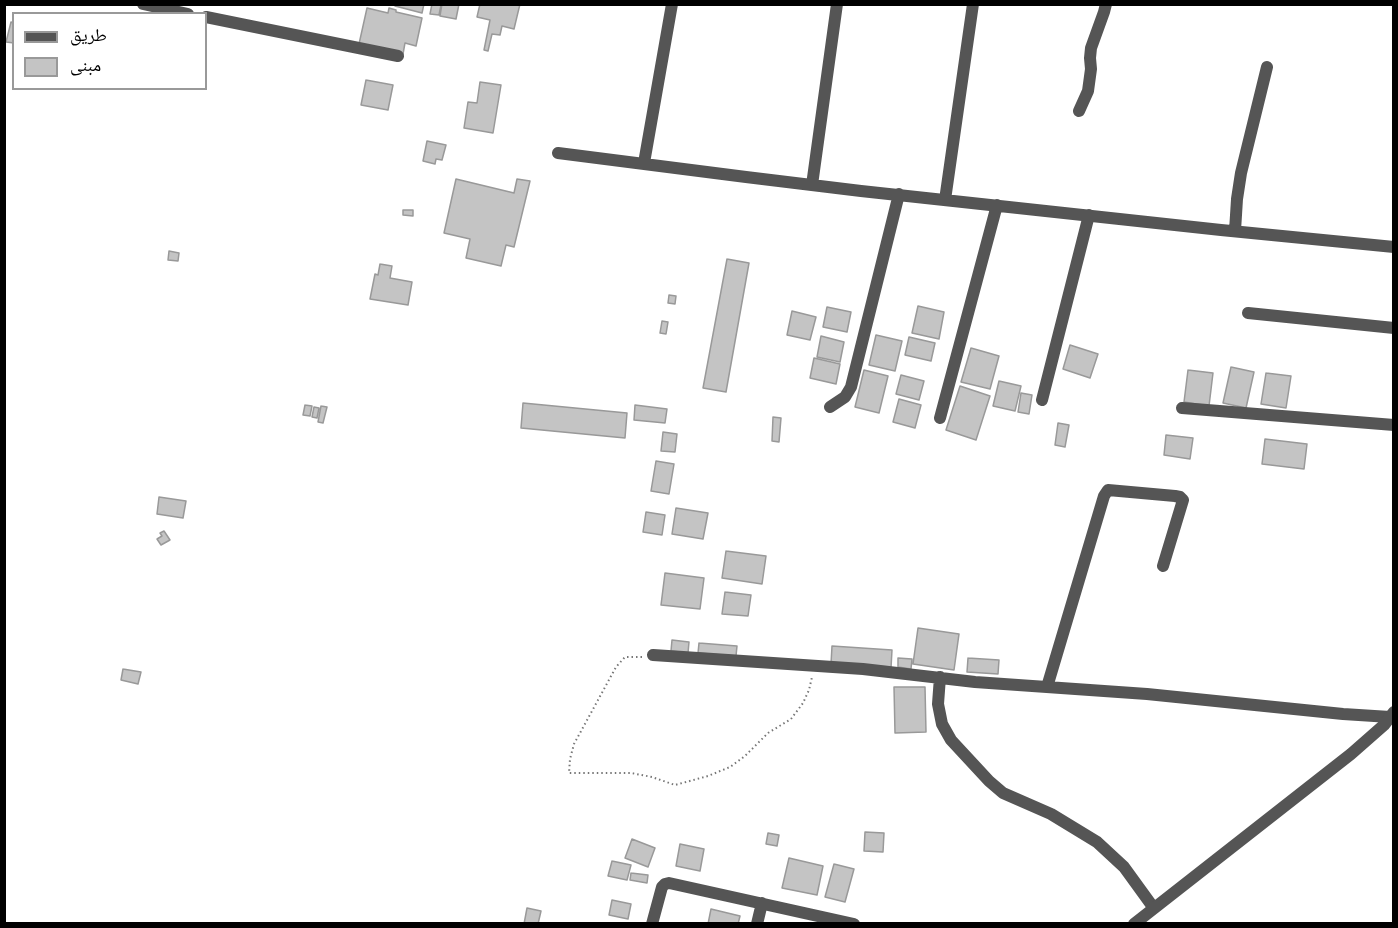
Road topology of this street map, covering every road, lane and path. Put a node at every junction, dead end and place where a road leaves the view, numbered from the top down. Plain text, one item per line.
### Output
1 (143, 4) edge
2 (672, 4) edge
3 (837, 4) edge
4 (973, 4) edge
5 (1106, 4) edge
6 (179, 12) edge
7 (207, 17) edge
8 (398, 56) dead end
9 (1267, 68) dead end
10 (1079, 111) dead end
11 (558, 153) dead end
12 (644, 163) junction
13 (812, 185) junction
14 (899, 194) junction
15 (945, 200) junction
16 (997, 205) junction
17 (1089, 215) junction
18 (1235, 231) junction
19 (1394, 247) edge
20 (1248, 313) dead end
21 (1394, 328) edge
22 (1042, 400) dead end
23 (830, 407) dead end
24 (1182, 408) dead end
25 (940, 418) dead end
26 (1394, 425) edge
27 (1163, 566) dead end
28 (653, 655) joint
29 (814, 666) junction
30 (940, 677) junction
31 (1047, 687) junction
32 (1392, 714) edge
33 (762, 903) junction
34 (1154, 907) junction
35 (652, 924) edge
36 (757, 924) edge
37 (855, 924) edge
38 (1134, 924) edge

1 - 6 street
2 - 12 street
3 - 13 street
4 - 15 street
5 - 10 street
7 - 8 street
9 - 18 street
11 - 12 street
12 - 13 street
13 - 14 street
14 - 15 street
14 - 23 street
15 - 16 street
16 - 17 street
16 - 25 street
17 - 18 street
17 - 22 street
18 - 19 street
20 - 21 street
24 - 26 street
27 - 31 street
28 - 29 street
28 - 29 path
29 - 30 street
30 - 31 street
30 - 34 street
31 - 32 street
32 - 34 street
33 - 35 street
33 - 36 street
33 - 37 street
34 - 38 street

